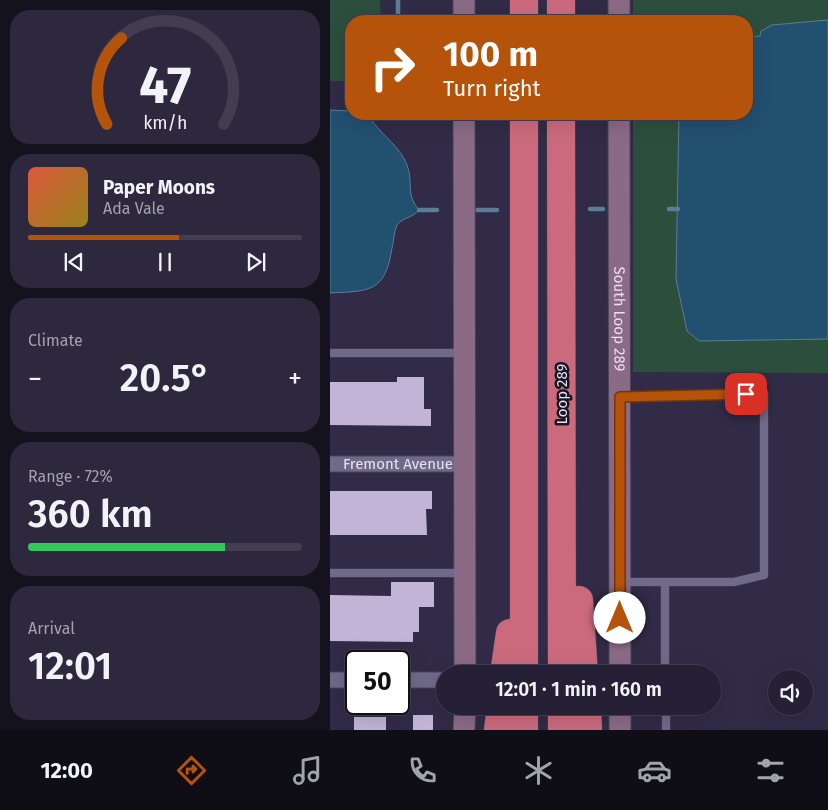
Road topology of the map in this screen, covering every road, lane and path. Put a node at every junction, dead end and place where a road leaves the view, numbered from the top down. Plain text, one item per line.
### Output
1 (464, 0) edge
2 (524, 0) edge
3 (561, 0) edge
4 (619, 0) edge
5 (464, 15) edge
6 (524, 15) edge
7 (561, 15) edge
8 (619, 15) edge
9 (464, 120) edge
10 (524, 120) edge
11 (561, 120) edge
12 (620, 120) edge
13 (562, 257) junction
14 (465, 352) junction
15 (330, 353) edge
16 (620, 397) junction
17 (330, 464) edge
18 (465, 464) junction
19 (524, 525) junction
20 (330, 573) edge
21 (465, 573) junction
22 (620, 582) junction
23 (665, 582) junction
24 (465, 665) edge
25 (505, 665) edge
26 (524, 665) edge
27 (562, 665) edge
28 (584, 665) edge
29 (620, 665) edge
30 (666, 665) edge
31 (330, 680) edge
32 (345, 680) edge
33 (410, 680) edge
34 (436, 680) edge
35 (465, 715) edge
36 (500, 715) edge
37 (524, 715) edge
38 (562, 715) edge
39 (587, 715) edge
40 (620, 715) edge
41 (666, 715) edge
42 (464, 730) edge
43 (498, 730) edge
44 (524, 730) edge
45 (562, 730) edge
46 (588, 730) edge
47 (620, 730) edge
48 (666, 730) edge

1 - 5 main road
2 - 6 highway
3 - 7 highway
4 - 8 main road
9 - 14 main road
10 - 19 highway
11 - 13 highway, Loop 289
12 - 16 main road, South Loop 289
13 - 27 highway, Loop 289
13 - 28 highway
14 - 15 lane
14 - 18 main road
16 - 22 main road, South Loop 289
16 - 23 lane
17 - 18 street, Fremont Avenue
18 - 21 main road
19 - 25 highway
19 - 26 highway
20 - 21 lane
21 - 24 main road
22 - 23 lane
22 - 29 main road, South Loop 289
23 - 30 lane
31 - 32 street
33 - 34 street
35 - 42 main road
36 - 43 highway
37 - 44 highway
38 - 45 highway
39 - 46 highway
40 - 47 main road
41 - 48 lane

